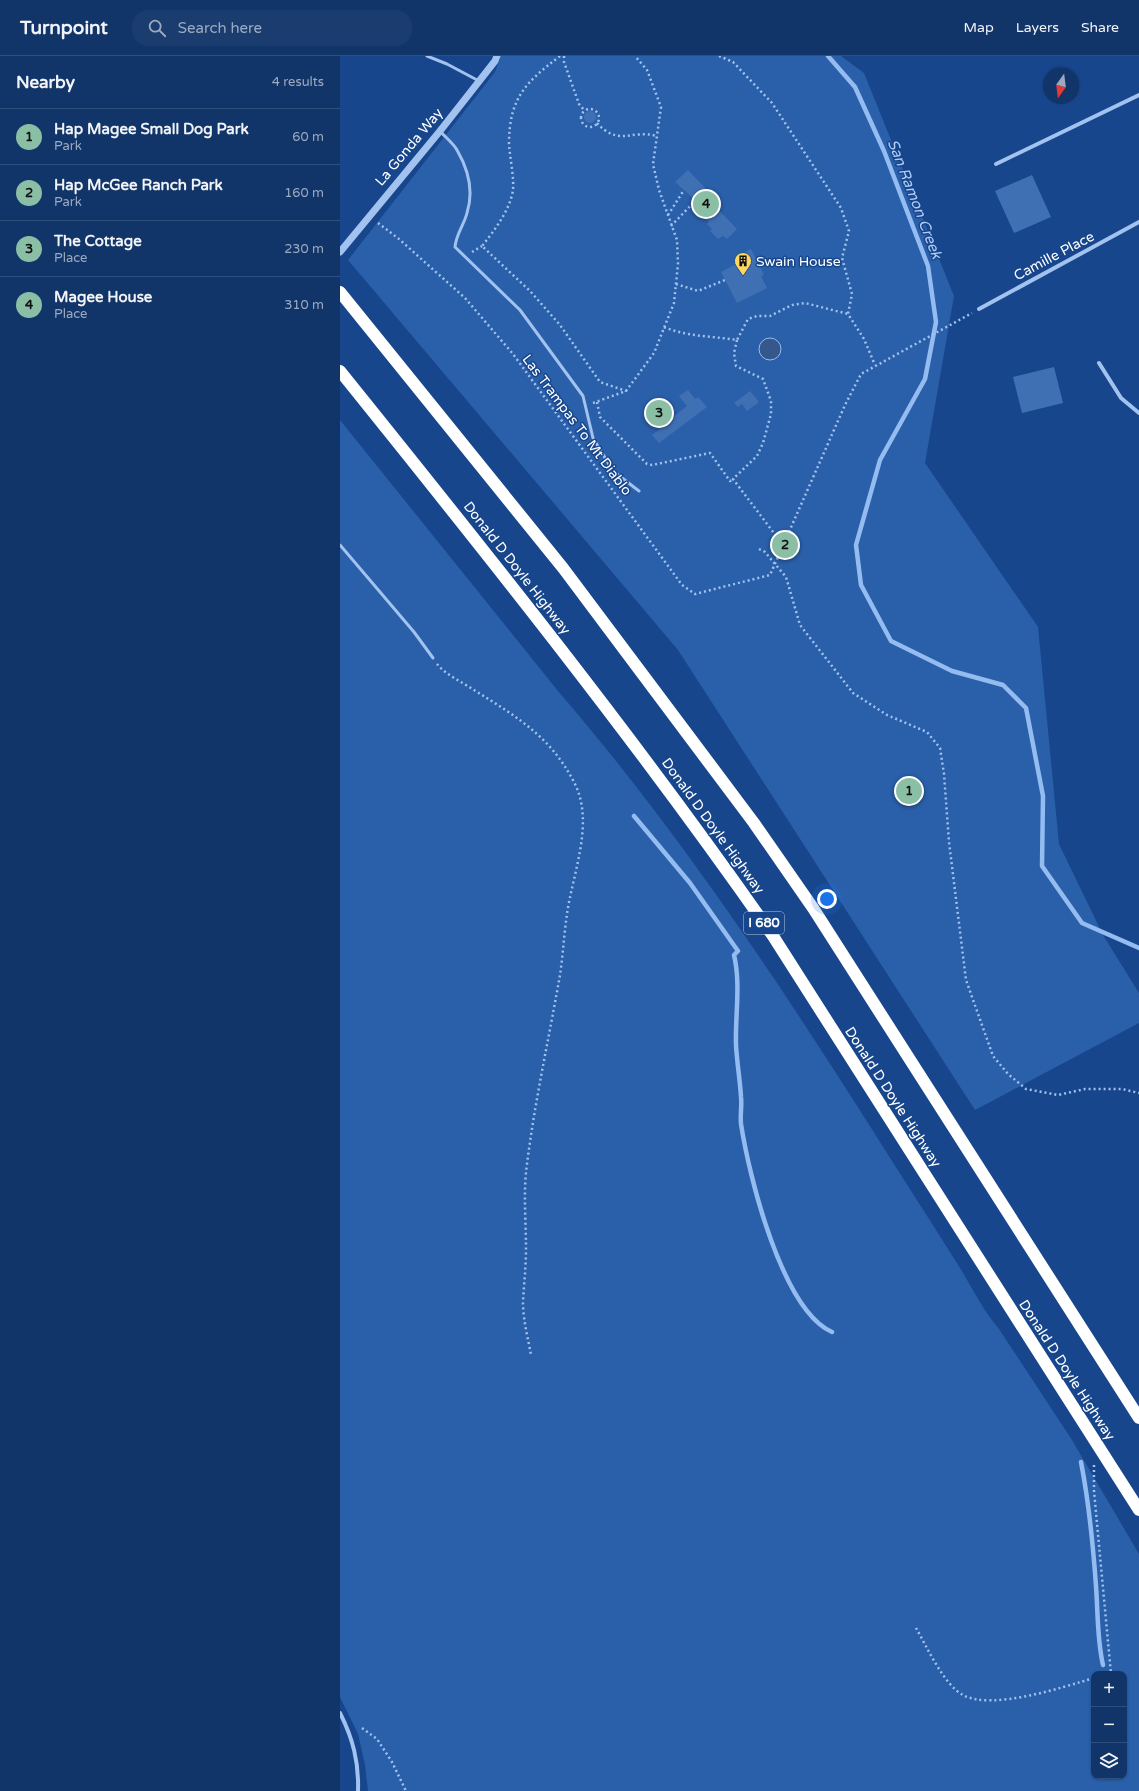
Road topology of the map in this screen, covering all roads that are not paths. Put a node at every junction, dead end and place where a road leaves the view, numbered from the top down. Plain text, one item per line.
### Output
1 (427, 56) edge
2 (497, 56) edge
3 (480, 81) junction
4 (1139, 95) edge
5 (440, 131) junction
6 (996, 164) dead end
7 (1139, 222) edge
8 (340, 252) edge
9 (340, 292) edge
10 (979, 309) road end
11 (1099, 363) dead end
12 (340, 371) edge
13 (1139, 413) edge
14 (639, 490) dead end
15 (340, 544) edge
16 (433, 658) road end
17 (1139, 1418) edge
18 (1139, 1510) edge
19 (340, 1713) edge
20 (358, 1791) edge

1 - 3 lane
2 - 3 street, La Gonda Way
3 - 5 street, La Gonda Way
4 - 6 street
5 - 8 street, La Gonda Way
5 - 14 lane
7 - 10 street, Camille Place
9 - 17 highway
11 - 13 street
12 - 18 highway, Donald D Doyle Highway / I 680
15 - 16 lane
19 - 20 street

